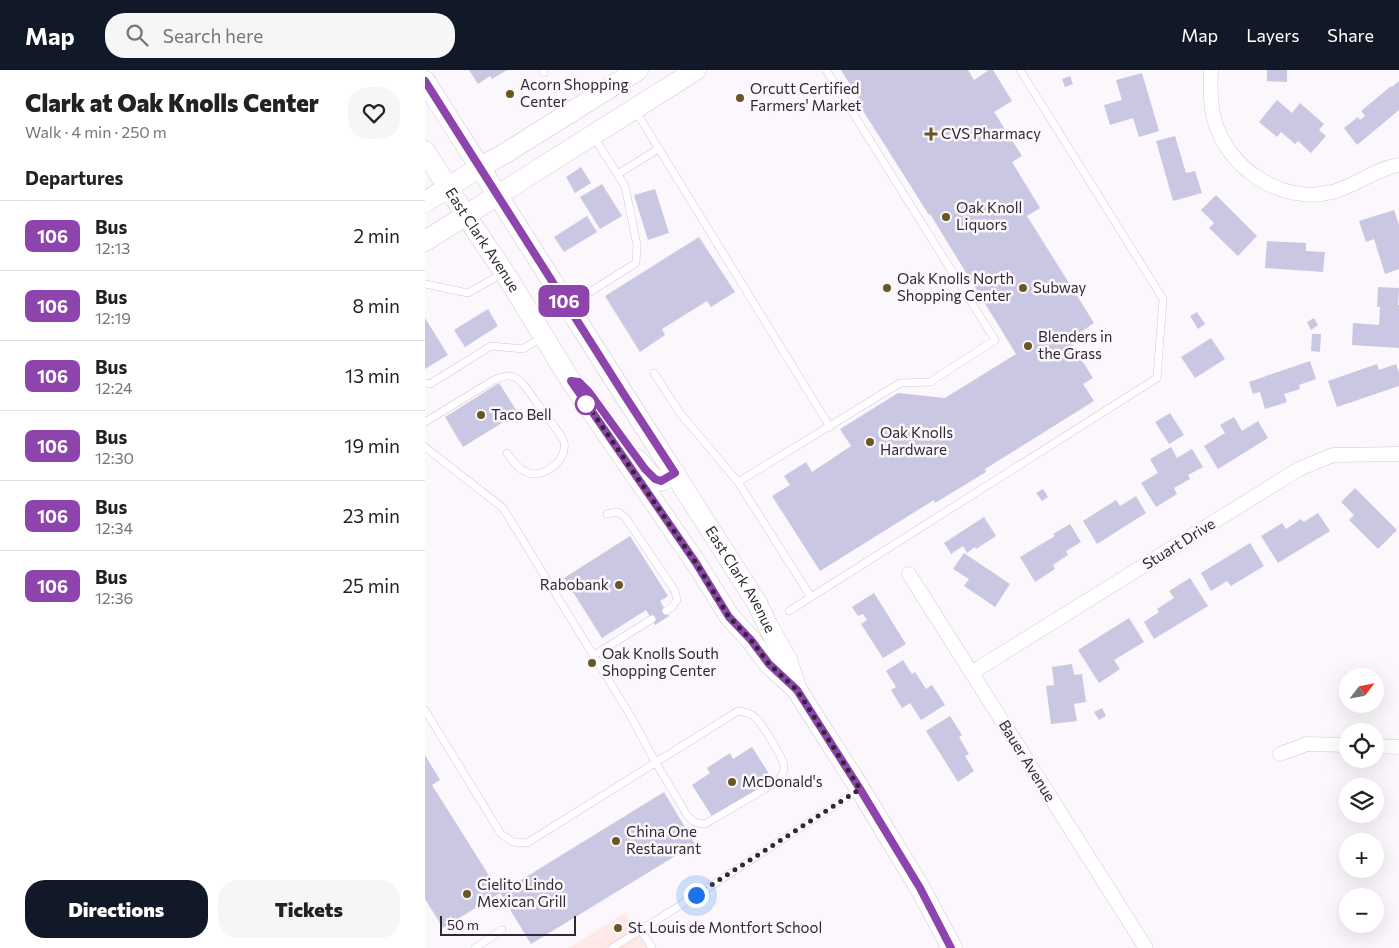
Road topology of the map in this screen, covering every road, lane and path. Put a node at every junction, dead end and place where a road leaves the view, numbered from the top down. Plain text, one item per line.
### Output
1 (638, 70) edge
2 (696, 70) edge
3 (826, 70) edge
4 (1020, 70) edge
5 (1211, 70) edge
6 (425, 81) edge
7 (634, 109) junction
8 (593, 136) junction
9 (658, 149) junction
10 (425, 150) edge
11 (1399, 165) edge
12 (480, 167) junction
13 (618, 174) junction
14 (448, 187) junction
15 (498, 196) junction
16 (425, 202) edge
17 (466, 216) junction
18 (425, 241) edge
19 (503, 272) junction
20 (425, 284) edge
21 (567, 306) junction
22 (543, 337) junction
23 (654, 373) dead end
24 (571, 381) junction
25 (425, 383) edge
26 (425, 422) edge
27 (830, 427) junction
28 (425, 446) edge
29 (507, 453) dead end
30 (1399, 454) edge
31 (675, 473) junction
32 (739, 482) junction
33 (607, 514) dead end
34 (909, 574) dead end
35 (811, 597) junction
36 (666, 610) dead end
37 (789, 611) dead end
38 (652, 620) dead end
39 (768, 626) junction
40 (751, 640) junction
41 (593, 656) junction
42 (971, 673) junction
43 (797, 690) junction
44 (425, 710) edge
45 (1339, 745) edge
46 (1384, 746) edge
47 (1399, 747) edge
48 (1280, 754) dead end
49 (656, 763) junction
50 (860, 789) junction
51 (502, 930) dead end
52 (641, 930) junction
53 (475, 948) edge
54 (611, 948) edge
55 (653, 948) edge
56 (951, 948) edge
57 (1146, 948) edge

1 - 12 main road
2 - 7 main road
3 - 27 lane
4 - 35 lane
5 - 11 street
6 - 12 main road, East Clark Avenue
7 - 8 main road
7 - 9 lane
8 - 13 lane
8 - 15 main road
9 - 13 lane
9 - 27 lane
10 - 14 main road, East Clark Avenue
12 - 14 main road
12 - 15 main road, East Clark Avenue
13 - 21 lane
14 - 16 main road
14 - 17 main road, East Clark Avenue
15 - 17 main road
15 - 21 main road, East Clark Avenue
17 - 18 main road
17 - 19 main road, East Clark Avenue
19 - 20 lane
19 - 22 main road, East Clark Avenue
21 - 31 main road, East Clark Avenue
22 - 24 main road, East Clark Avenue
22 - 25 lane
23 - 32 lane
24 - 31 main road, East Clark Avenue
24 - 40 main road, East Clark Avenue
26 - 29 lane
27 - 32 lane
28 - 41 lane
30 - 42 street, Stuart Drive
31 - 39 main road, East Clark Avenue
32 - 35 lane
33 - 36 lane
34 - 42 street, Bauer Avenue
35 - 37 lane
38 - 41 lane
39 - 40 street
39 - 43 main road, East Clark Avenue
40 - 43 main road, East Clark Avenue
41 - 49 lane
42 - 57 street, Bauer Avenue
43 - 50 main road, East Clark Avenue
44 - 49 lane
45 - 48 street
46 - 47 street
49 - 49 lane
50 - 52 lane
50 - 56 main road, East Clark Avenue
51 - 53 lane
52 - 54 lane
52 - 55 lane

